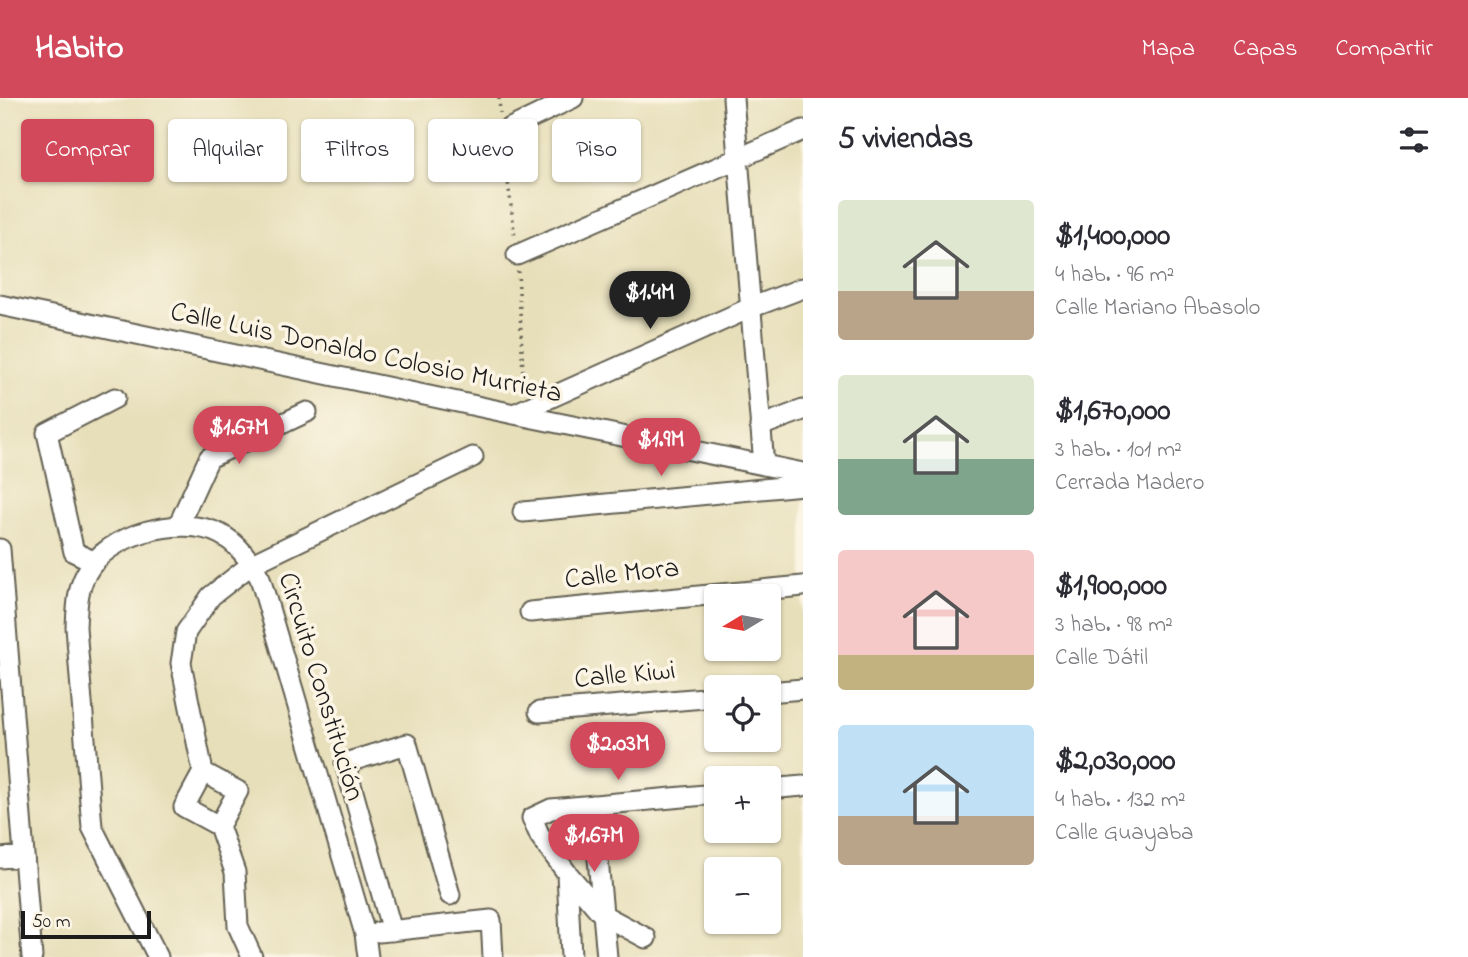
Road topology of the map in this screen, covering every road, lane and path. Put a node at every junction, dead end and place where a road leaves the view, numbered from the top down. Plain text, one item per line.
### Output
1 (573, 98) edge
2 (733, 98) edge
3 (529, 119) edge
4 (803, 130) edge
5 (739, 157) junction
6 (517, 256) dead end
7 (803, 288) edge
8 (0, 305) edge
9 (750, 308) junction
10 (116, 398) dead end
11 (803, 411) edge
12 (307, 412) dead end
13 (514, 414) junction
14 (760, 426) junction
15 (472, 457) dead end
16 (764, 465) junction
17 (803, 473) edge
18 (803, 485) edge
19 (523, 512) dead end
20 (178, 526) junction
21 (0, 548) edge
22 (94, 562) junction
23 (252, 564) junction
24 (803, 586) edge
25 (530, 612) dead end
26 (803, 689) edge
27 (781, 691) edge
28 (704, 698) edge
29 (539, 712) dead end
30 (7, 724) edge
31 (203, 772) junction
32 (803, 786) edge
33 (781, 788) edge
34 (704, 795) edge
35 (593, 805) junction
36 (219, 826) junction
37 (24, 856) junction
38 (0, 858) edge
39 (567, 873) junction
40 (603, 915) junction
41 (460, 923) junction
42 (392, 931) junction
43 (365, 934) junction
44 (646, 938) dead end
45 (32, 957) edge
46 (158, 957) edge
47 (252, 957) edge
48 (368, 957) edge
49 (493, 957) edge
50 (571, 957) edge
51 (607, 957) edge

1 - 3 street
2 - 5 street
4 - 5 street
5 - 6 street
5 - 9 street
7 - 9 street
8 - 13 street, Calle Luis Donaldo Colosio Murrieta
9 - 13 street
9 - 14 street
10 - 22 street
11 - 14 street
12 - 20 street
13 - 16 street, Calle Luis Donaldo Colosio Murrieta
14 - 16 street
15 - 23 street
16 - 17 street, Calle Luis Donaldo Colosio Murrieta
18 - 19 street
20 - 22 street, Circuito Constitución
20 - 23 street, Circuito Constitución
21 - 30 street
22 - 46 street, Circuito Constitución
23 - 31 street
23 - 43 street, Circuito Constitución
24 - 25 street, Calle Mora
26 - 27 street
28 - 29 street, Calle Kiwi
30 - 37 street
31 - 36 street
31 - 36 street
32 - 33 street
34 - 35 street
35 - 39 street
35 - 40 street
36 - 47 street
37 - 38 street
37 - 45 street
39 - 40 street
39 - 50 street
40 - 44 street
40 - 51 street
41 - 42 street
41 - 42 street
41 - 49 street
42 - 43 street
43 - 48 street, Circuito Constitución

